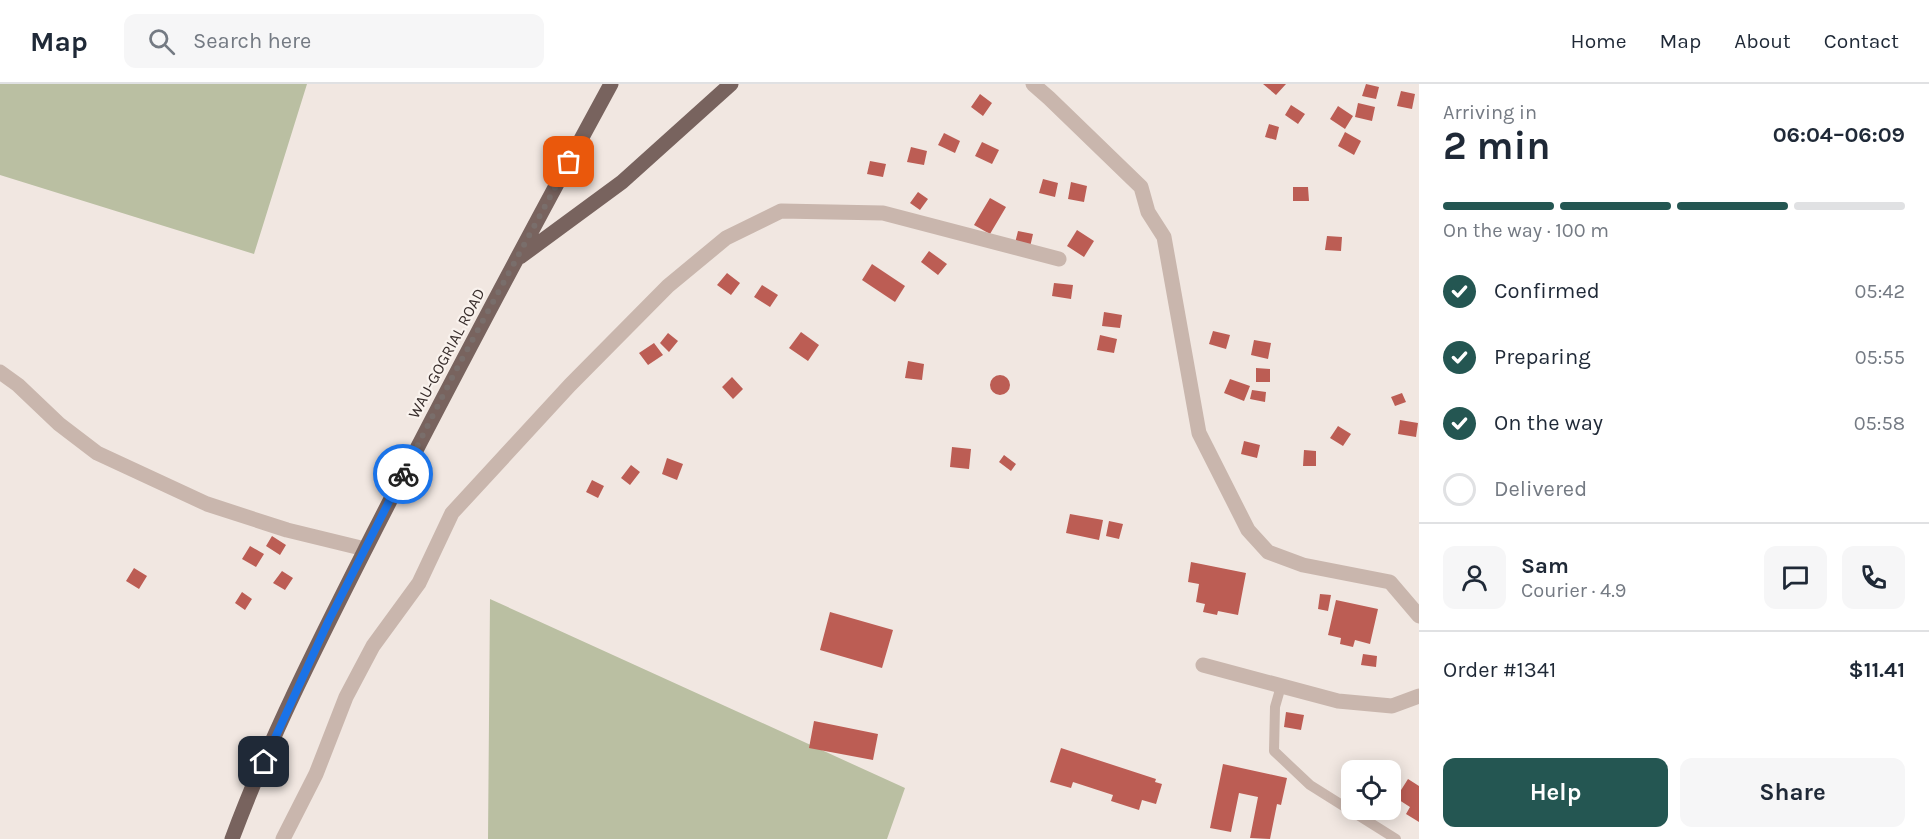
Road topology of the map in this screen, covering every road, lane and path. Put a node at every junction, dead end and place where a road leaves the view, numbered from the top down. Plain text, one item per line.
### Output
1 (611, 84) edge
2 (731, 84) edge
3 (1033, 84) edge
4 (516, 259) junction
5 (1059, 259) dead end
6 (0, 372) edge
7 (365, 549) junction
8 (1419, 616) edge
9 (1203, 665) dead end
10 (1281, 686) junction
11 (1419, 696) edge
12 (232, 839) edge
13 (283, 839) edge
14 (1396, 839) edge

1 - 4 main road, WAU-GOGRIAL ROAD
2 - 4 main road
3 - 8 street
4 - 7 main road, WAU-GOGRIAL ROAD
5 - 13 street
6 - 7 street
7 - 12 main road, WAU-GOGRIAL ROAD
9 - 10 street
10 - 11 street
10 - 14 lane

